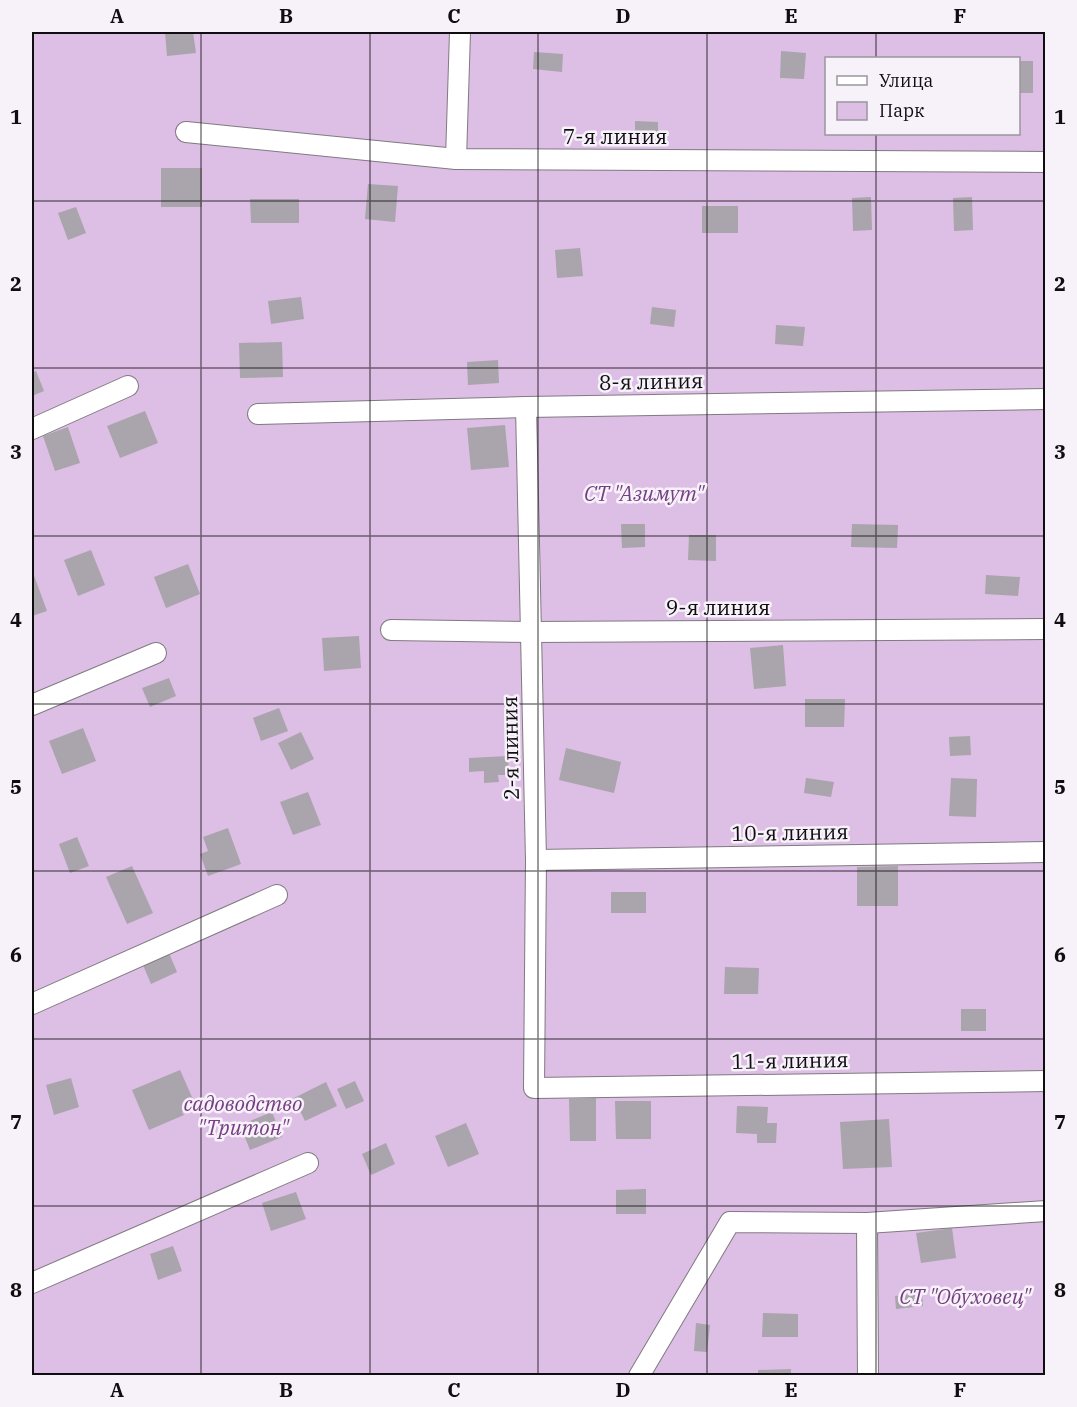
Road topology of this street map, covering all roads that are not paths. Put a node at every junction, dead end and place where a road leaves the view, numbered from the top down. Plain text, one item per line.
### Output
1 (460, 32) edge
2 (186, 132) dead end
3 (456, 159) junction
4 (1046, 162) edge
5 (128, 386) dead end
6 (1046, 399) edge
7 (526, 407) junction
8 (258, 414) dead end
9 (32, 429) edge
10 (1046, 628) edge
11 (392, 630) dead end
12 (532, 632) junction
13 (156, 653) dead end
14 (32, 705) edge
15 (1046, 852) edge
16 (536, 860) junction
17 (277, 895) dead end
18 (32, 1004) edge
19 (1046, 1081) edge
20 (534, 1088) joint
21 (308, 1163) dead end
22 (1046, 1211) edge
23 (867, 1223) junction
24 (32, 1283) edge
25 (639, 1376) edge
26 (868, 1376) edge

1 - 3 street
2 - 3 street, 7-я линия
3 - 4 street, 7-я линия
5 - 9 street
6 - 7 street, 8-я линия
7 - 8 street, 8-я линия
7 - 12 street, 2-я линия
10 - 12 street, 9-я линия
11 - 12 street, 9-я линия
12 - 16 street, 2-я линия
13 - 14 street
15 - 16 street, 10-я линия
16 - 20 street, 2-я линия
17 - 18 street
19 - 20 street, 11-я линия
21 - 24 street
22 - 23 street
23 - 25 street
23 - 26 street

